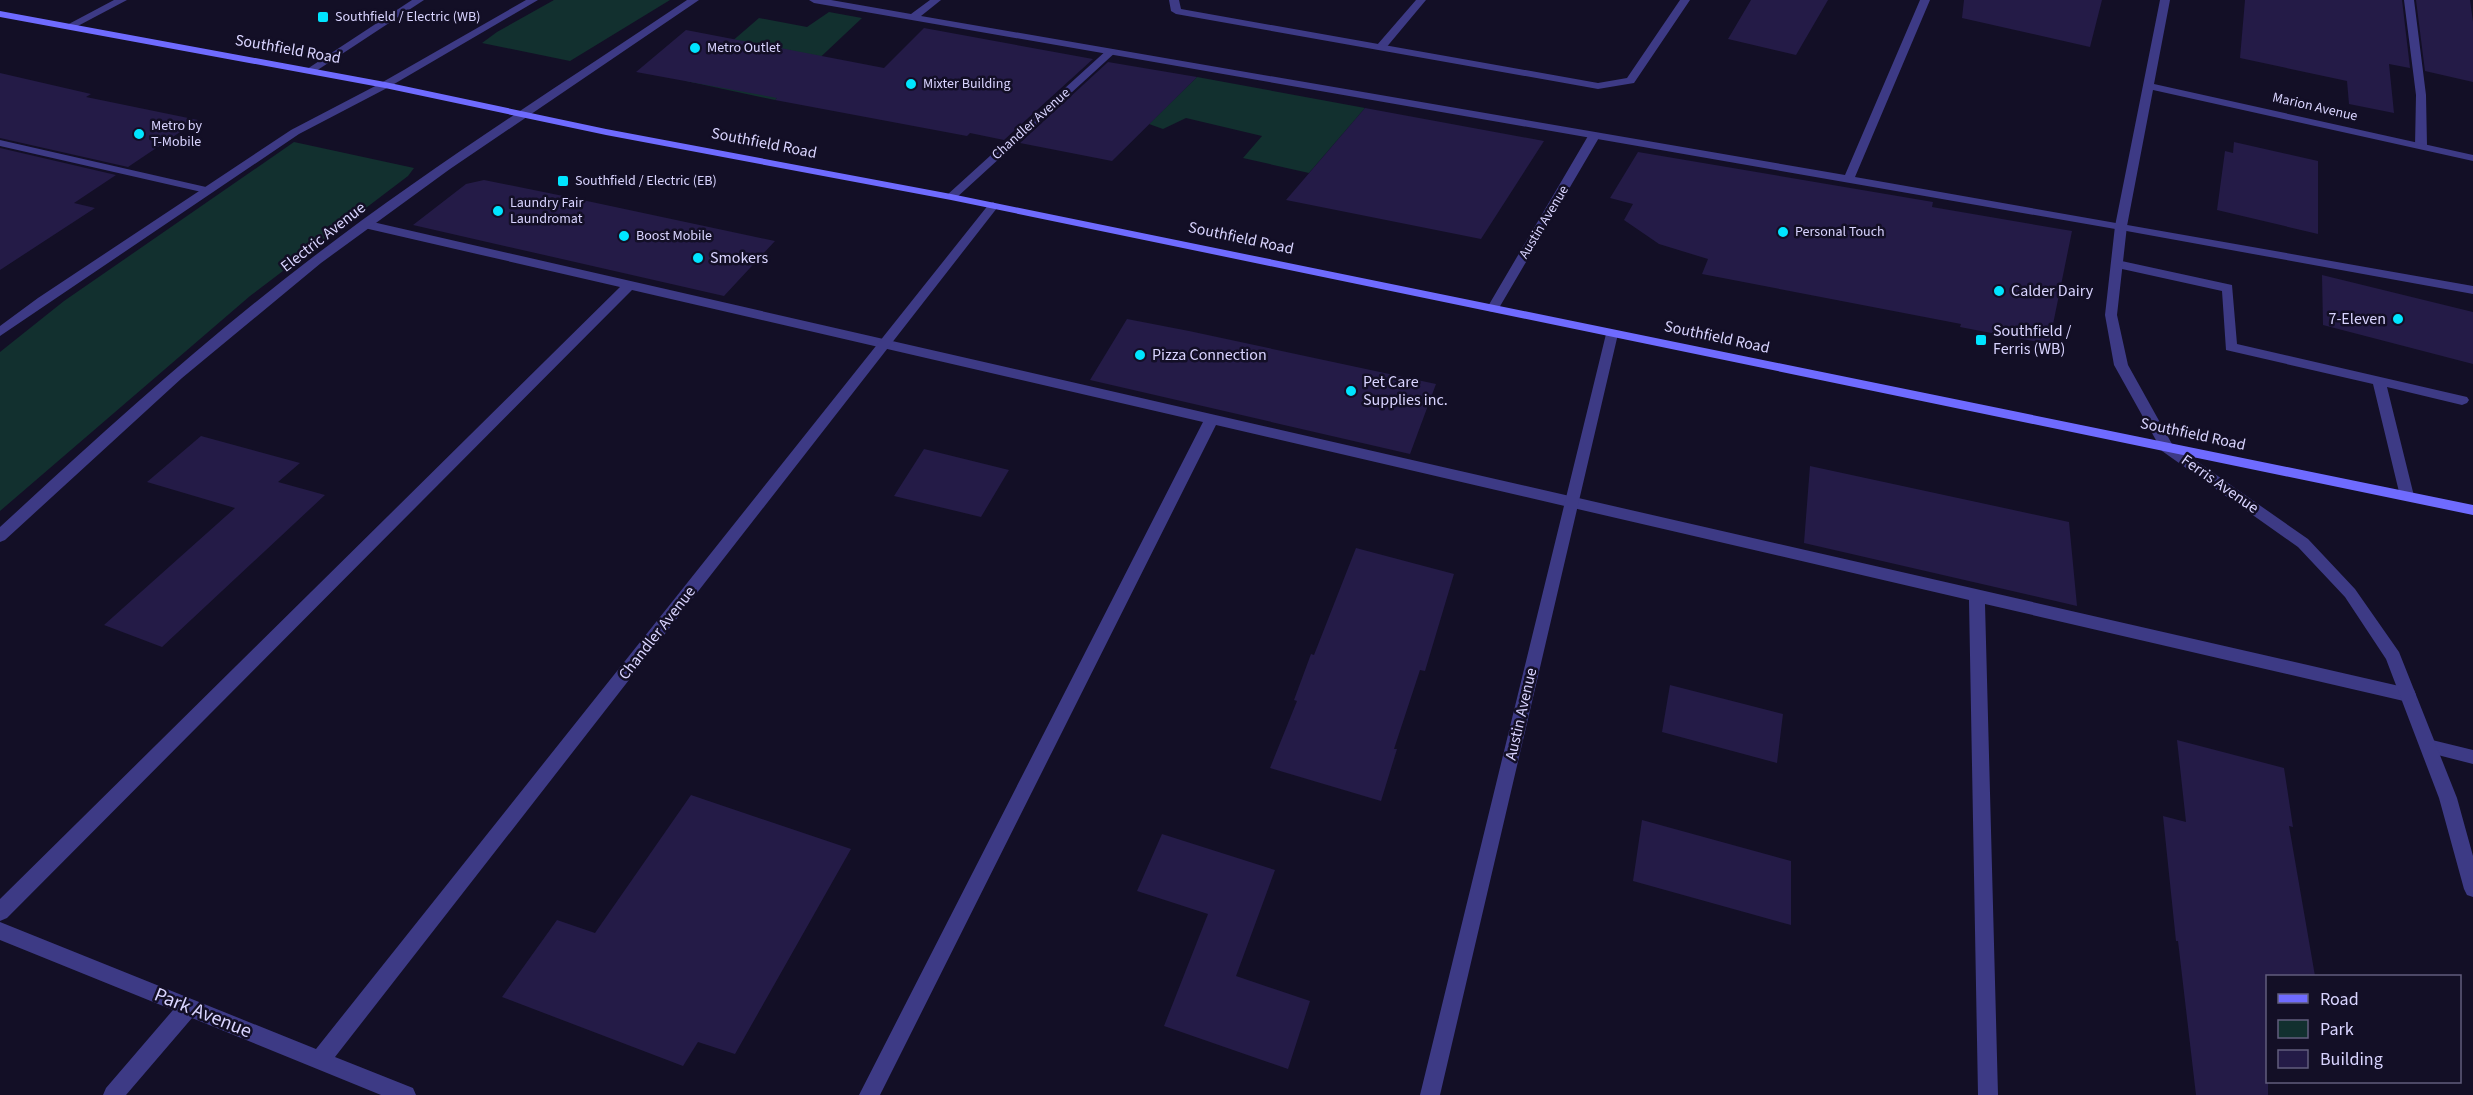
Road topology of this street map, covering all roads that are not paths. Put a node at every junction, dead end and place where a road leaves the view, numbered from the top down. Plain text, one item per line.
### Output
1 (122, 0) edge
2 (419, 0) edge
3 (533, 0) edge
4 (694, 0) edge
5 (814, 0) edge
6 (936, 0) edge
7 (1421, 0) edge
8 (1685, 0) edge
9 (1925, 0) edge
10 (2165, 0) edge
11 (2409, 0) edge
12 (1175, 5) edge
13 (0, 14) edge
14 (913, 17) junction
15 (70, 26) junction
16 (1381, 47) junction
17 (1112, 51) junction
18 (309, 71) junction
19 (385, 85) junction
20 (2150, 86) junction
21 (523, 114) junction
22 (1594, 136) junction
23 (0, 143) edge
24 (2421, 146) junction
25 (2473, 158) edge
26 (1848, 180) junction
27 (206, 190) junction
28 (951, 197) junction
29 (993, 206) junction
30 (364, 224) junction
31 (2121, 226) junction
32 (2117, 264) junction
33 (628, 286) junction
34 (2473, 290) edge
35 (1493, 308) junction
36 (0, 332) edge
37 (1612, 334) junction
38 (885, 345) junction
39 (2379, 381) junction
40 (2462, 400) dead end
41 (1212, 419) junction
42 (2167, 447) junction
43 (2407, 496) junction
44 (1572, 502) junction
45 (2473, 510) edge
46 (0, 536) edge
47 (1977, 596) junction
48 (2408, 695) junction
49 (2428, 746) junction
50 (2473, 757) edge
51 (2473, 889) edge
52 (0, 912) edge
53 (0, 932) edge
54 (189, 1007) junction
55 (320, 1060) junction
56 (113, 1095) edge
57 (406, 1095) edge
58 (869, 1095) edge
59 (1430, 1095) edge
60 (1988, 1095) edge

1 - 15 street
2 - 18 street
3 - 19 street
4 - 21 street, Electric Avenue
5 - 14 street
6 - 14 street
7 - 16 street
8 - 16 street
9 - 26 street
10 - 20 street, Ferris Avenue
11 - 24 street
12 - 16 street
13 - 15 main road, Southfield Road
14 - 17 street
15 - 18 main road, Southfield Road
17 - 22 street
17 - 28 street, Chandler Avenue
18 - 19 main road, Southfield Road
19 - 21 main road, Southfield Road
19 - 27 street
20 - 24 street, Marion Avenue
20 - 31 street, Ferris Avenue
21 - 28 main road, Southfield Road
21 - 30 street, Electric Avenue
22 - 26 street
22 - 35 street, Austin Avenue
23 - 27 street
24 - 25 street, Marion Avenue
26 - 31 street
27 - 36 street
28 - 29 main road, Southfield Road
29 - 35 main road, Southfield Road
29 - 38 street, Chandler Avenue
30 - 33 street
30 - 46 street, Electric Avenue
31 - 32 street, Ferris Avenue
31 - 34 street
32 - 39 street
32 - 42 street, Ferris Avenue
33 - 38 street
33 - 52 street
35 - 37 main road, Southfield Road
37 - 42 main road, Southfield Road
37 - 44 street, Austin Avenue
38 - 41 street
38 - 55 street, Chandler Avenue
39 - 40 street
39 - 43 street
41 - 44 street
41 - 58 street
42 - 43 main road, Southfield Road
42 - 48 street, Ferris Avenue
43 - 45 main road, Southfield Road
44 - 47 street
44 - 59 street, Austin Avenue
47 - 48 street
47 - 60 street
48 - 49 street, Ferris Avenue
49 - 50 street
49 - 51 street, Ferris Avenue
53 - 54 street, Park Avenue
54 - 55 street, Park Avenue
54 - 56 street
55 - 57 street, Park Avenue

